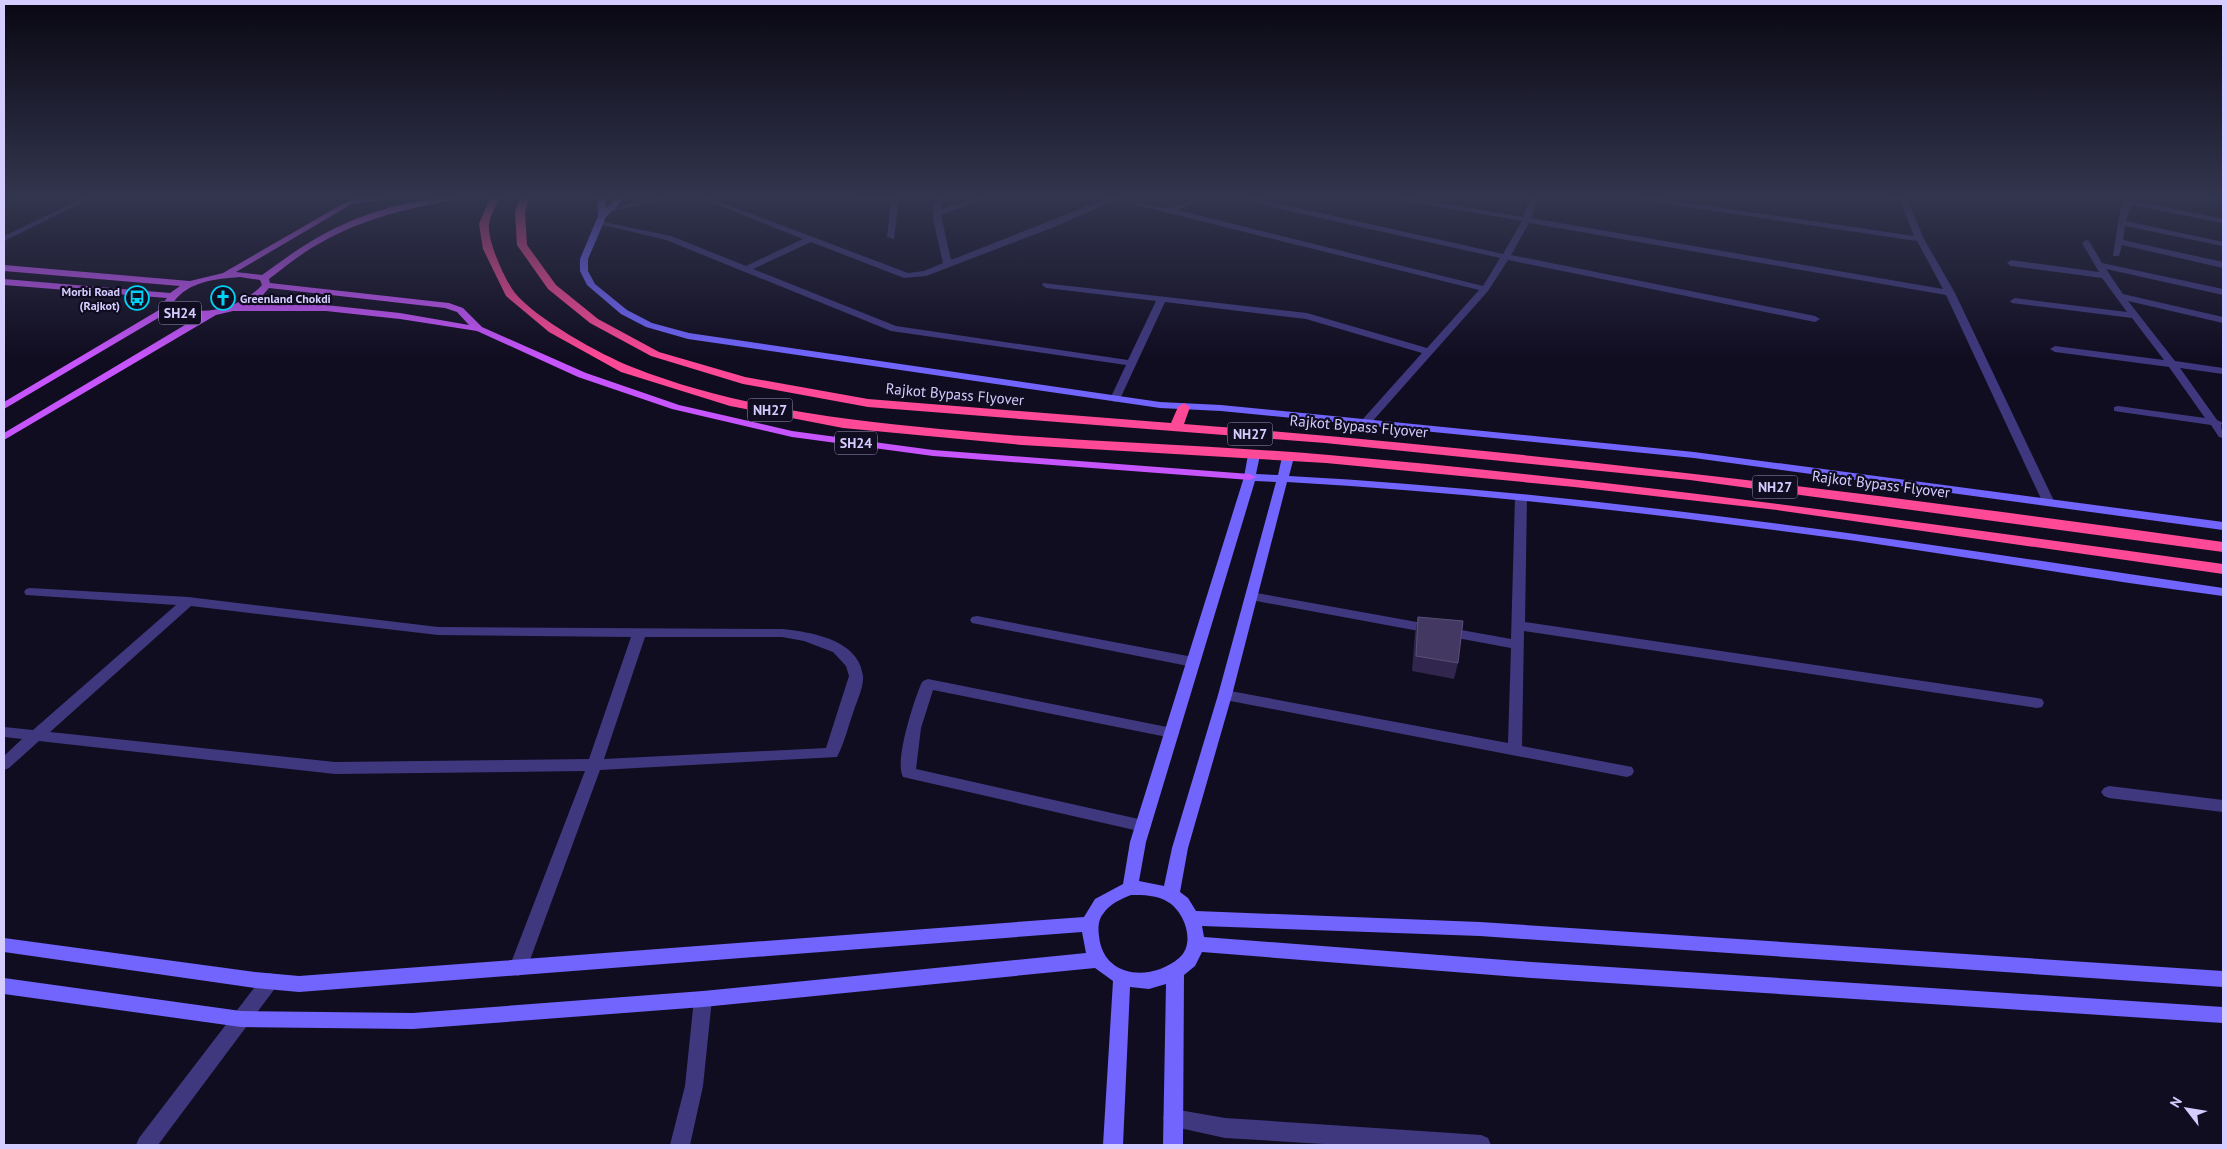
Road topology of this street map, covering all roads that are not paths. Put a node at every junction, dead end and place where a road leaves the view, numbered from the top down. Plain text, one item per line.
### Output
1 (264, 252) edge
2 (304, 252) edge
3 (489, 252) edge
4 (527, 252) edge
5 (587, 252) edge
6 (704, 252) edge
7 (783, 252) edge
8 (843, 252) edge
9 (945, 252) edge
10 (981, 252) edge
11 (1335, 252) edge
12 (1482, 252) edge
13 (1509, 252) edge
14 (1710, 252) edge
15 (1927, 252) edge
16 (2091, 252) edge
17 (2162, 252) edge
18 (1506, 257) junction
19 (2011, 263) dead end
20 (948, 264) junction
21 (2098, 265) junction
22 (2223, 265) edge
23 (4, 268) edge
24 (747, 268) junction
25 (223, 275) junction
26 (2105, 276) junction
27 (4, 282) edge
28 (265, 282) junction
29 (192, 284) junction
30 (1046, 285) dead end
31 (1485, 289) junction
32 (2223, 292) edge
33 (1950, 293) junction
34 (171, 296) junction
35 (2120, 296) junction
36 (1161, 300) junction
37 (2015, 300) dead end
38 (169, 308) junction
39 (229, 308) junction
40 (214, 312) junction
41 (2133, 315) junction
42 (1814, 319) dead end
43 (2223, 320) edge
44 (479, 329) junction
45 (2055, 349) dead end
46 (1429, 352) junction
47 (1131, 363) junction
48 (2172, 364) junction
49 (2223, 371) edge
50 (1115, 399) junction
51 (4, 406) edge
52 (1184, 407) junction
53 (2118, 409) dead end
54 (1366, 422) junction
55 (2219, 423) edge
56 (1176, 428) junction
57 (2223, 435) edge
58 (4, 436) edge
59 (1254, 455) junction
60 (1288, 457) junction
61 (1250, 477) junction
62 (1282, 478) junction
63 (1521, 497) junction
64 (2049, 503) junction
65 (2223, 526) edge
66 (2223, 547) edge
67 (2223, 569) edge
68 (30, 592) dead end
69 (2223, 592) edge
70 (1251, 596) junction
71 (188, 601) junction
72 (977, 620) dead end
73 (1519, 626) junction
74 (640, 631) junction
75 (1519, 645) junction
76 (1193, 662) junction
77 (1225, 695) junction
78 (2037, 703) dead end
79 (4, 732) edge
80 (1172, 732) junction
81 (36, 735) junction
82 (1515, 748) junction
83 (4, 764) edge
84 (595, 765) junction
85 (1627, 771) dead end
86 (2109, 792) dead end
87 (2223, 806) edge
88 (1143, 826) junction
89 (1130, 888) junction
90 (1171, 894) junction
91 (1193, 918) junction
92 (1090, 924) junction
93 (1196, 944) junction
94 (4, 945) edge
95 (1097, 960) junction
96 (518, 968) junction
97 (1175, 972) junction
98 (1122, 978) junction
99 (2223, 979) edge
100 (270, 981) junction
101 (4, 986) edge
102 (703, 999) junction
103 (2223, 1015) edge
104 (241, 1019) junction
105 (1174, 1118) junction
106 (146, 1145) edge
107 (680, 1145) edge
108 (1113, 1145) edge
109 (1173, 1145) edge
110 (1481, 1145) edge

1 - 25 main road
2 - 28 main road
3 - 59 highway, NH27
4 - 56 highway, Rajkot Bypass Flyover / NH27
5 - 50 street
6 - 24 street
7 - 24 street
8 - 20 street
9 - 20 street
10 - 20 street
11 - 31 street
12 - 18 street
13 - 18 street
14 - 33 street
15 - 33 street
16 - 21 street
17 - 22 street
18 - 31 street
18 - 42 street
19 - 26 street
21 - 26 street
21 - 32 street
23 - 29 main road, SH24
24 - 47 street
25 - 28 main road, SH24
25 - 29 main road, SH24
26 - 35 street
27 - 34 main road, SH24
28 - 39 main road, SH24
28 - 44 main road, SH24
29 - 34 main road, SH24
30 - 36 street
31 - 46 street
33 - 64 street
34 - 38 main road, SH24
35 - 41 street
35 - 43 street
36 - 46 street
36 - 47 street
37 - 41 street
38 - 40 main road, SH24
38 - 51 main road
39 - 40 main road, SH24
39 - 44 main road, SH24
40 - 58 main road
41 - 48 street
44 - 61 main road, SH24
45 - 48 street
46 - 54 street
47 - 50 street
48 - 49 street
48 - 55 street
50 - 52 street
52 - 54 street
52 - 56 highway
53 - 55 street
54 - 64 street
55 - 57 street
56 - 66 highway, Rajkot Bypass Flyover / NH27
59 - 60 highway, NH27
59 - 61 street
60 - 62 street
60 - 67 highway, NH27
61 - 62 street
61 - 76 street
62 - 63 street
62 - 70 street
63 - 69 street
63 - 73 street
64 - 65 street
68 - 71 street
70 - 75 street
70 - 77 street
71 - 74 street
71 - 81 street
72 - 76 street
73 - 75 street
73 - 78 street
74 - 84 street
74 - 84 street
75 - 82 street
76 - 80 street
77 - 82 street
77 - 90 street
79 - 81 street
80 - 88 street
80 - 88 street
81 - 83 street
81 - 84 street
82 - 85 street
84 - 96 street
86 - 87 street
88 - 89 street
89 - 90 street
89 - 92 street
90 - 91 street
91 - 93 street
91 - 99 street
92 - 95 street
92 - 96 street
93 - 97 street
93 - 103 street
94 - 100 street
95 - 98 street
95 - 102 street
96 - 100 street
97 - 98 street
97 - 105 street
98 - 108 street
100 - 104 street
101 - 104 street
102 - 104 street
102 - 107 street
104 - 106 street
105 - 109 street
105 - 110 street

